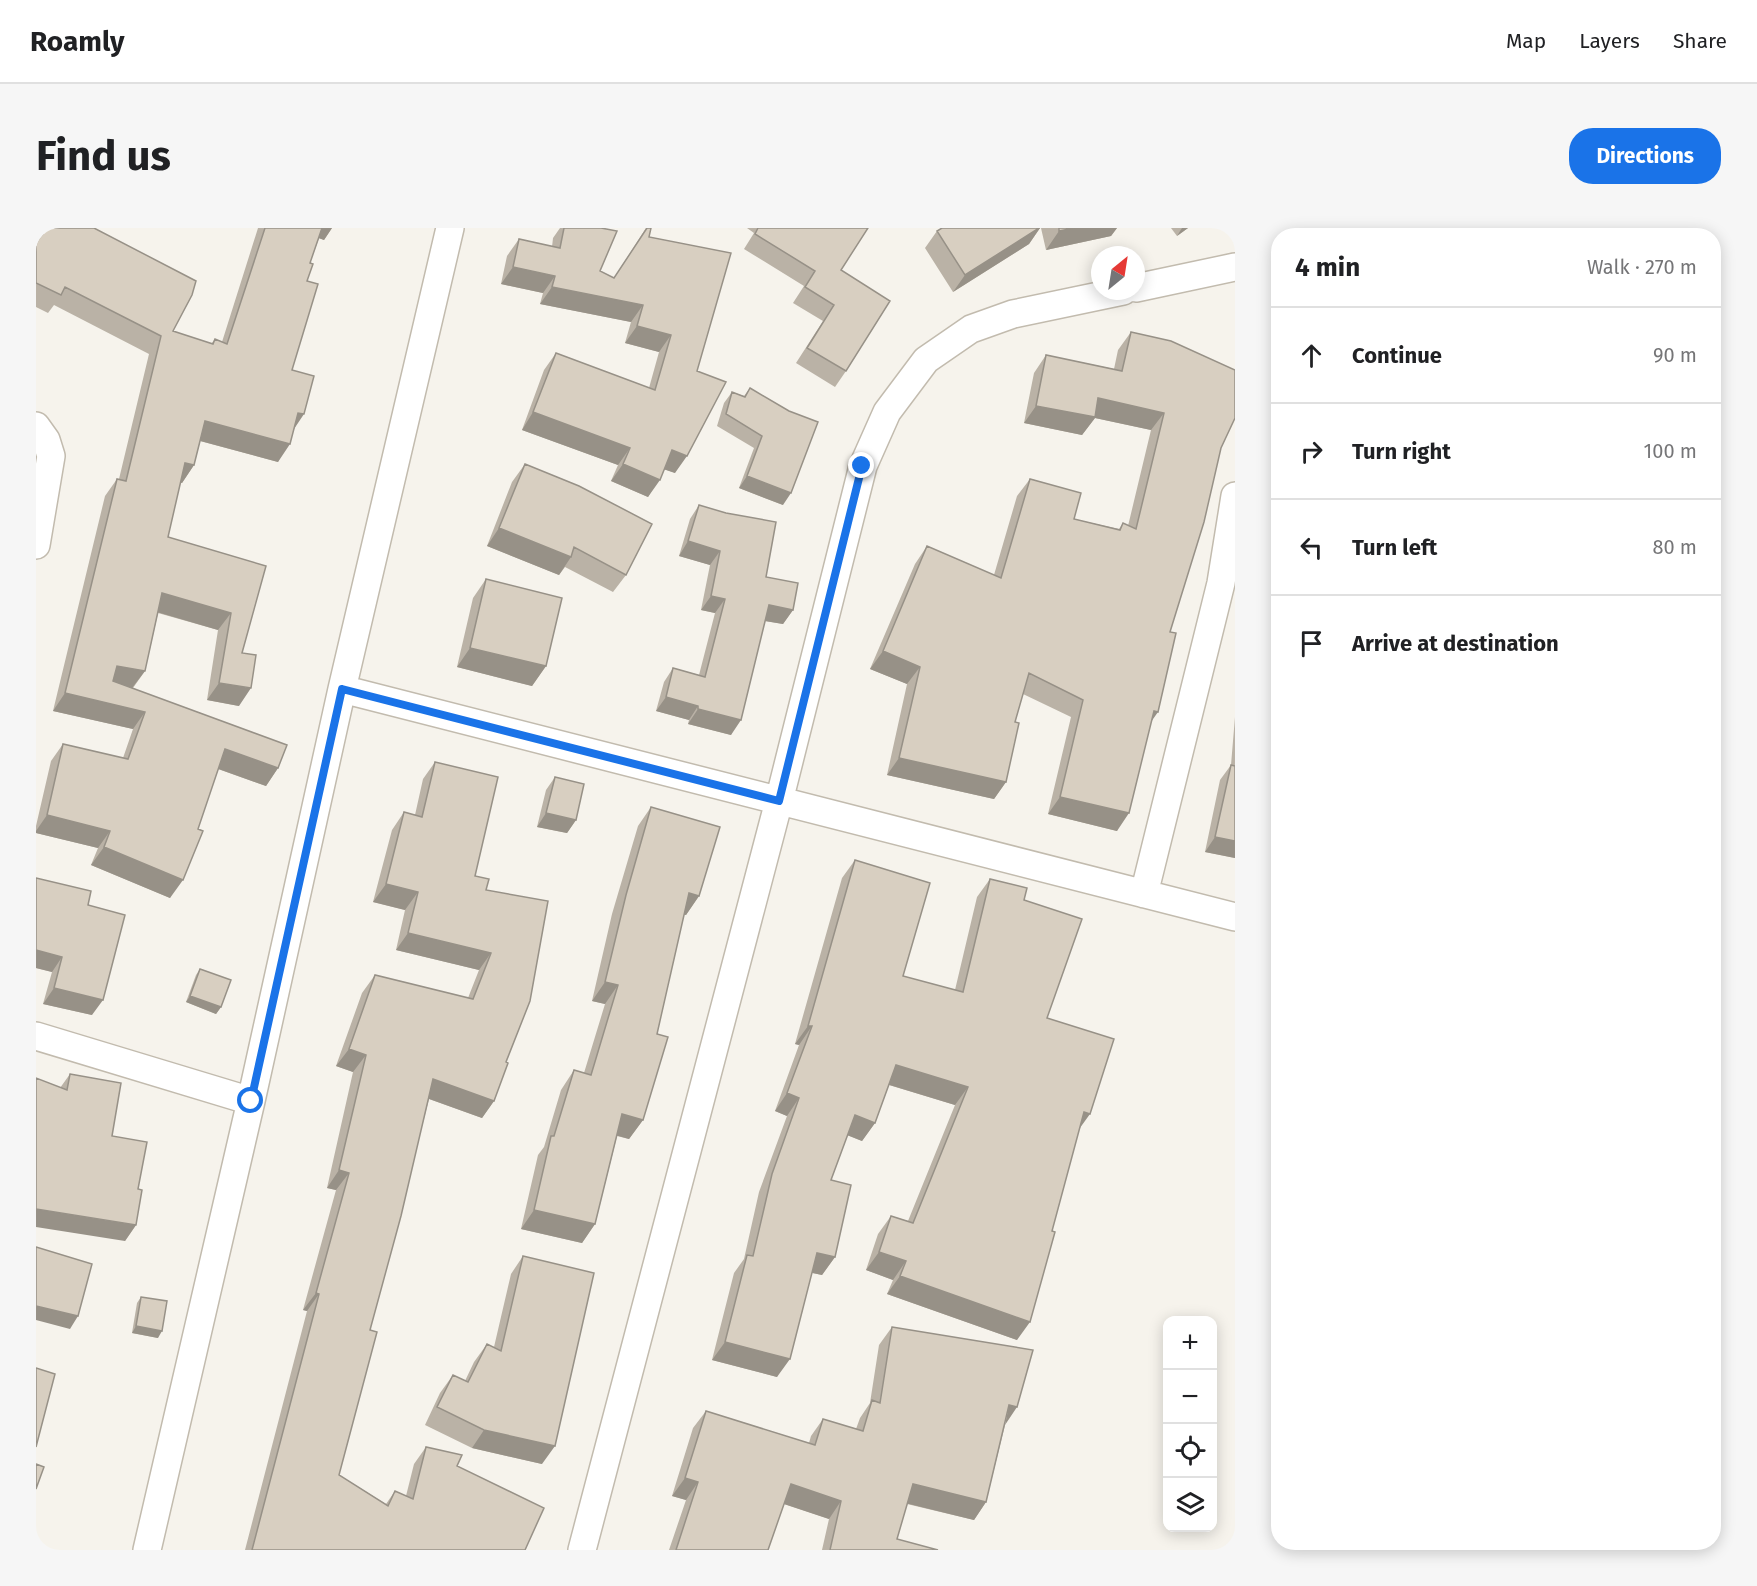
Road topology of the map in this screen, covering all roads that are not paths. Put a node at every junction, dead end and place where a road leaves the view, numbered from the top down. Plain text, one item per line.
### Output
1 (450, 228) edge
2 (1235, 267) edge
3 (1145, 286) edge
4 (1091, 298) edge
5 (36, 426) edge
6 (1235, 496) edge
7 (36, 544) edge
8 (342, 689) junction
9 (779, 801) junction
10 (1144, 894) junction
11 (1235, 917) edge
12 (36, 1036) edge
13 (251, 1101) junction
14 (147, 1550) edge
15 (582, 1550) edge

1 - 8 street
2 - 3 street
4 - 9 street
5 - 7 street
6 - 10 street
8 - 9 street
8 - 13 street
9 - 10 street
9 - 15 street
10 - 11 street
12 - 13 street
13 - 14 street

